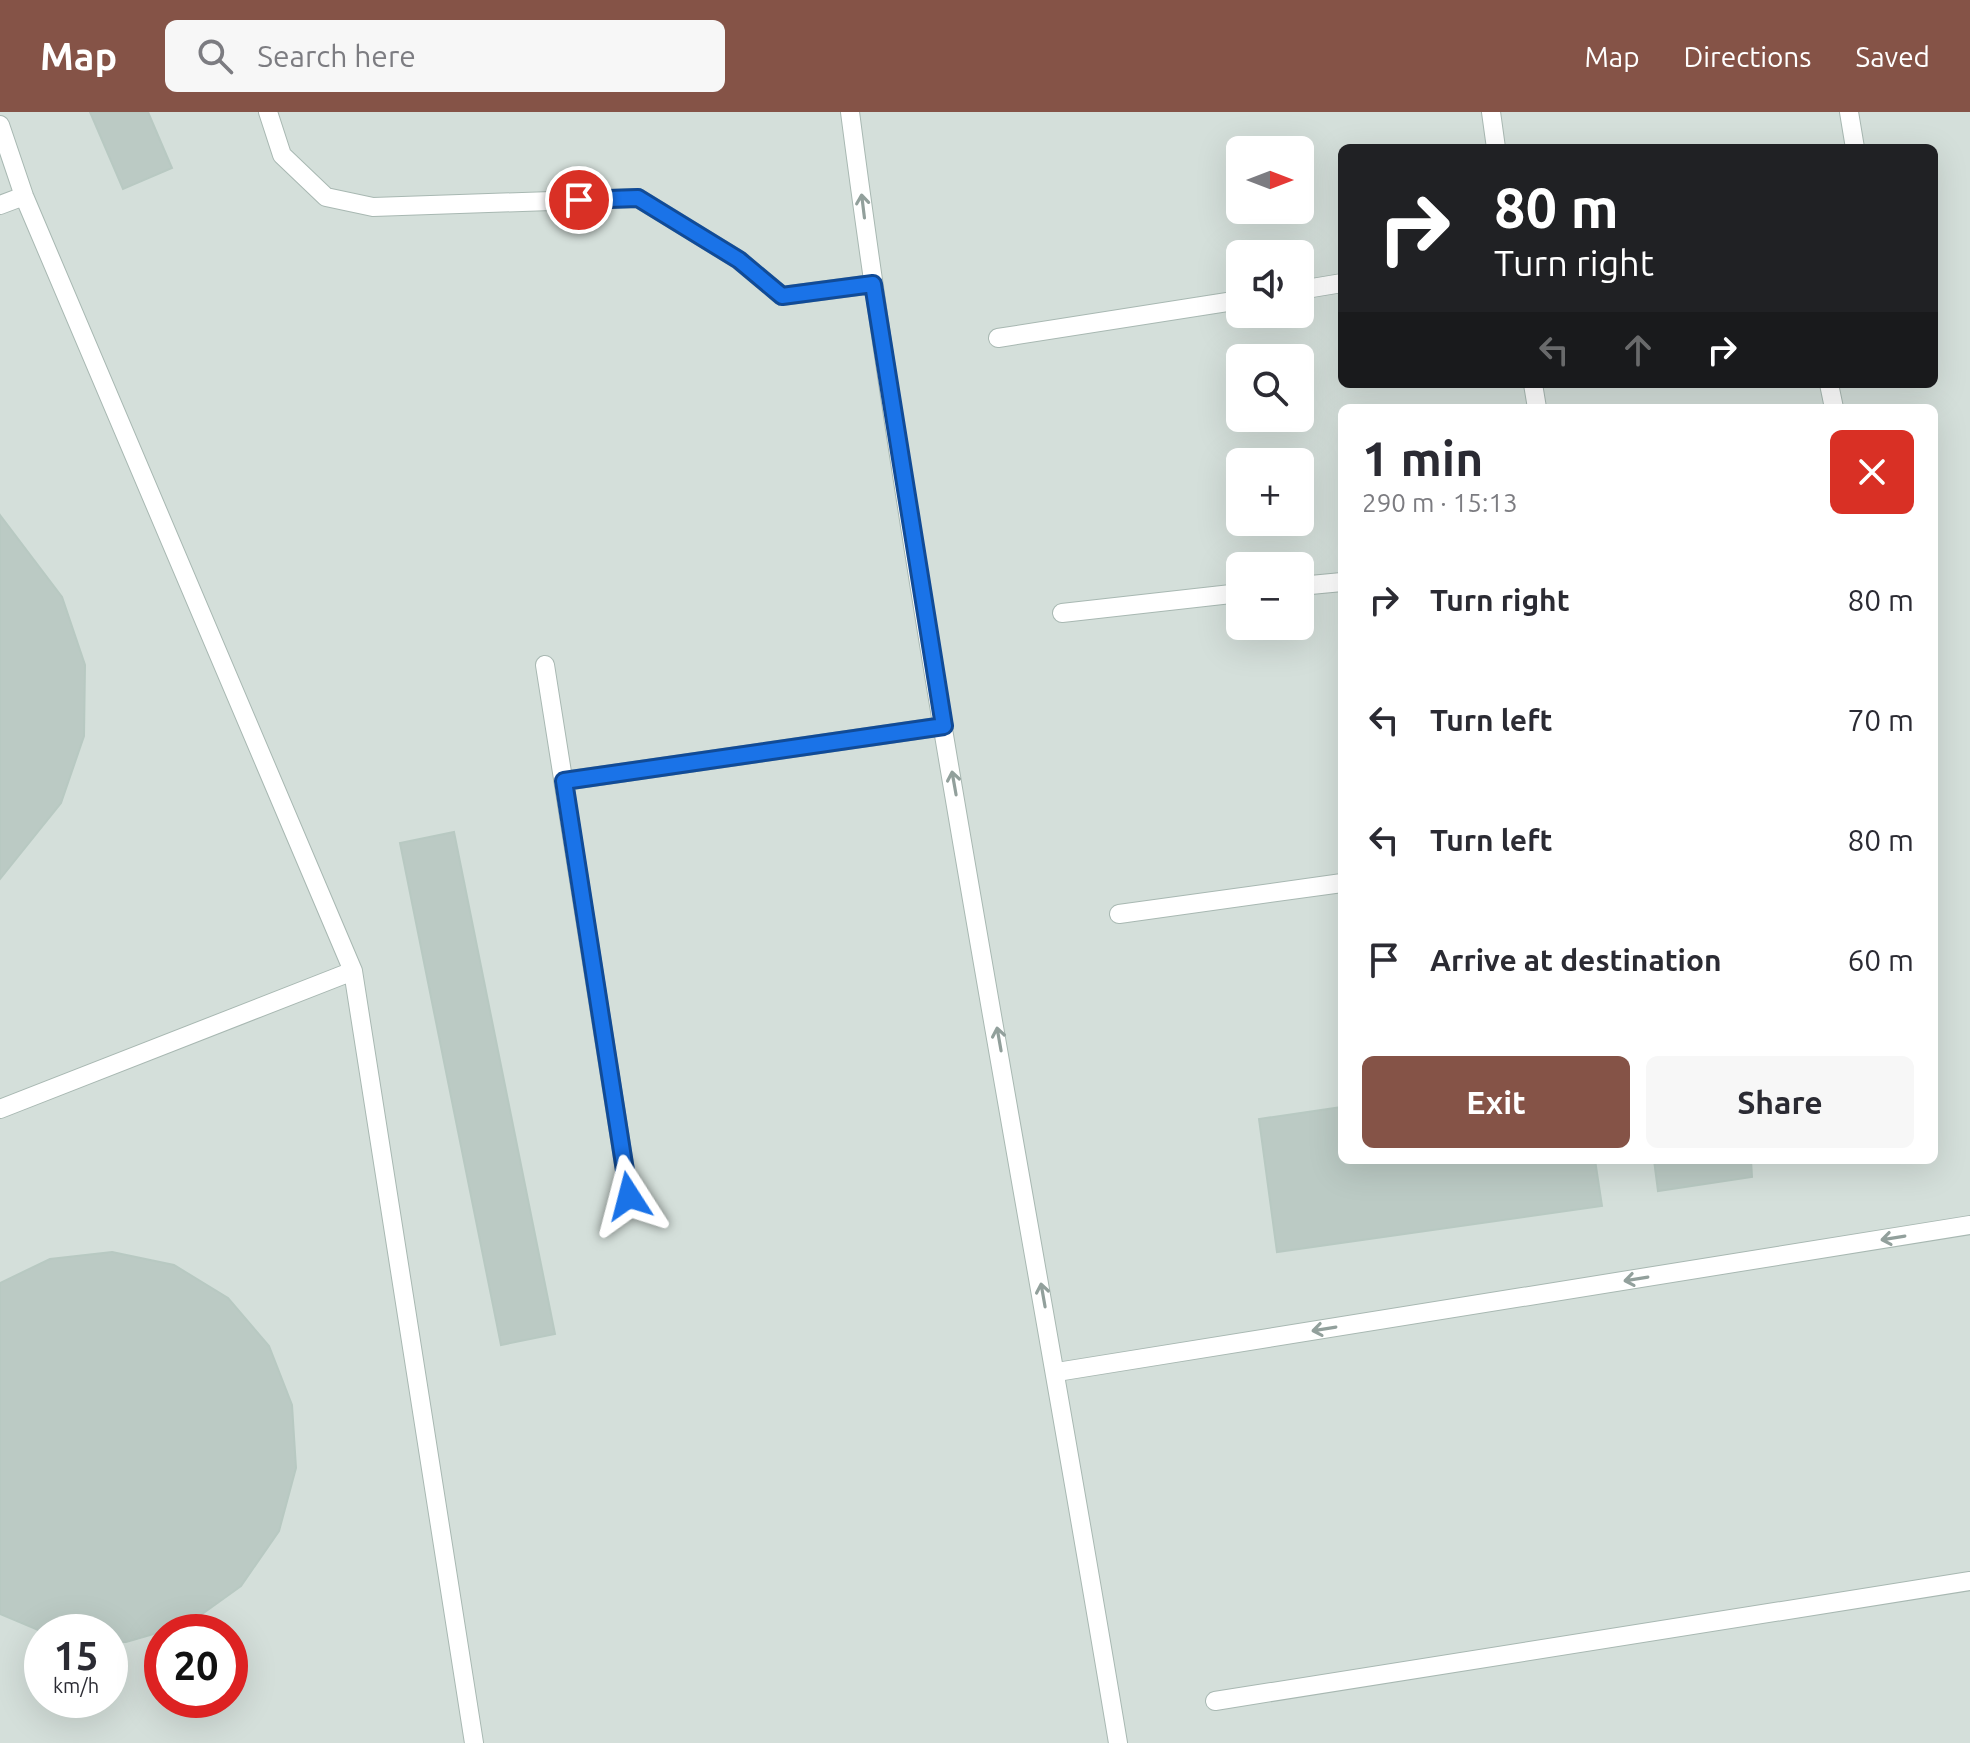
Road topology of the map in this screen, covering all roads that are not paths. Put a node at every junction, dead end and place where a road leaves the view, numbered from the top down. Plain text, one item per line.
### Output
1 (268, 112) edge
2 (850, 112) edge
3 (1491, 112) edge
4 (1849, 112) edge
5 (0, 125) edge
6 (1495, 144) edge
7 (1854, 144) edge
8 (24, 196) junction
9 (0, 205) edge
10 (873, 284) junction
11 (1338, 284) edge
12 (1314, 288) edge
13 (1226, 302) edge
14 (998, 338) dead end
15 (1338, 582) edge
16 (1314, 585) edge
17 (1226, 595) edge
18 (1062, 613) dead end
19 (545, 665) dead end
20 (944, 726) junction
21 (564, 781) junction
22 (1338, 884) edge
23 (1119, 914) dead end
24 (353, 971) junction
25 (0, 1109) edge
26 (629, 1196) dead end
27 (1970, 1225) edge
28 (1057, 1372) junction
29 (1970, 1581) edge
30 (1215, 1701) dead end
31 (474, 1743) edge
32 (1118, 1743) edge

1 - 10 lane
10 -> 2 lane
3 - 6 lane
4 - 7 lane
5 - 8 lane
8 - 9 lane
8 - 24 lane
10 - 20 lane
11 - 12 lane
13 - 14 lane
15 - 16 lane
17 - 18 lane
19 - 21 lane
20 - 21 lane
28 -> 20 lane
21 - 26 lane
22 - 23 lane
24 - 25 lane
24 - 31 lane
27 -> 28 lane
28 - 32 lane
29 - 30 lane

